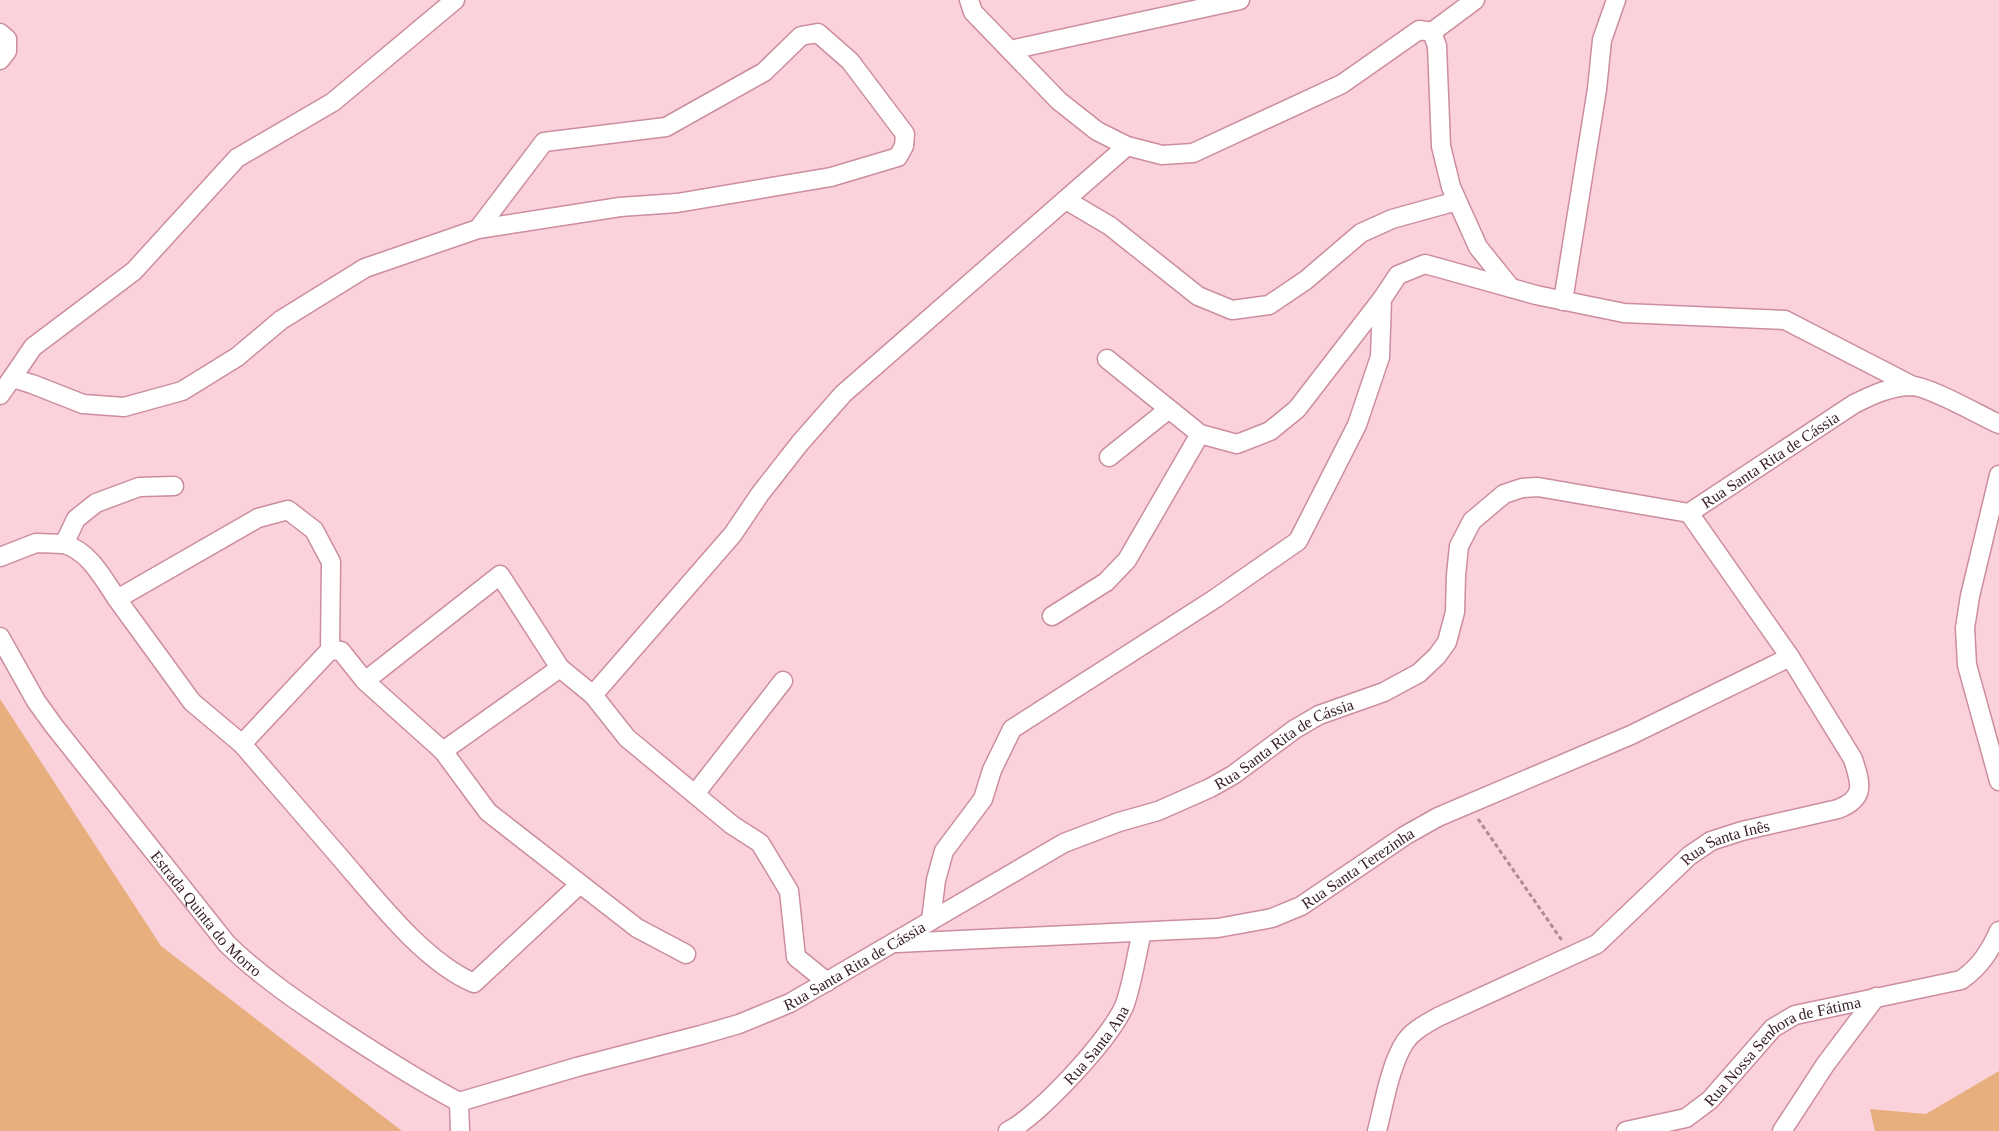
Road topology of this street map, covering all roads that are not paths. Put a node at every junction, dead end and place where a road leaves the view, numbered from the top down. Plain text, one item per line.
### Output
1 (455, 0) edge
2 (969, 0) edge
3 (1240, 0) edge
4 (1475, 0) edge
5 (1616, 0) edge
6 (1432, 32) junction
7 (0, 33) edge
8 (1010, 50) junction
9 (0, 60) edge
10 (1127, 146) junction
11 (1066, 200) junction
12 (1457, 201) junction
13 (478, 229) junction
14 (1511, 288) junction
15 (1382, 299) junction
16 (1563, 301) junction
17 (1107, 359) dead end
18 (12, 378) junction
19 (1912, 386) junction
20 (0, 395) edge
21 (1169, 409) junction
22 (1999, 424) edge
23 (1200, 434) junction
24 (1109, 457) dead end
25 (1999, 475) edge
26 (174, 486) dead end
27 (1689, 513) junction
28 (64, 544) junction
29 (0, 557) edge
30 (117, 599) junction
31 (1052, 616) dead end
32 (0, 637) edge
33 (330, 650) junction
34 (1790, 657) junction
35 (560, 668) junction
36 (365, 681) junction
37 (783, 681) dead end
38 (593, 695) junction
39 (242, 744) junction
40 (443, 751) junction
41 (1999, 781) edge
42 (694, 794) junction
43 (580, 884) junction
44 (931, 920) junction
45 (1999, 931) edge
46 (1142, 932) junction
47 (892, 943) junction
48 (686, 954) dead end
49 (826, 982) junction
50 (1876, 997) junction
51 (459, 1102) junction
52 (460, 1131) edge
53 (1008, 1131) edge
54 (1377, 1131) edge
55 (1626, 1131) edge
56 (1782, 1131) edge

1 - 18 street
2 - 8 street
3 - 8 street
4 - 6 street
5 - 16 street
6 - 10 street
6 - 12 street
7 - 9 street
8 - 10 street
10 - 11 street
11 - 12 street
11 - 38 street
12 - 14 street
13 - 13 street
13 - 18 street
14 - 15 street
14 - 16 street
15 - 23 street
15 - 44 street
16 - 19 street
17 - 21 street
18 - 20 street
19 - 22 street, Rua Santa Rita de Cássia
19 - 27 street, Rua Santa Rita de Cássia
21 - 23 street
21 - 24 street
23 - 31 street
25 - 41 street
26 - 28 street
27 - 34 street, Rua Santa Inês
27 - 44 street, Rua Santa Rita de Cássia
28 - 29 street
28 - 30 street
30 - 33 street
30 - 39 street
32 - 51 street, Estrada Quinta do Morro
33 - 36 street
33 - 39 street
34 - 46 street, Rua Santa Terezinha
34 - 54 street, Rua Santa Inês
35 - 36 street
35 - 38 street
35 - 40 street
36 - 40 street
37 - 42 street
38 - 42 street
39 - 43 street
40 - 43 street
42 - 49 street
43 - 48 street
44 - 47 street, Rua Santa Rita de Cássia
45 - 50 street
46 - 47 street, Rua Santa Terezinha
46 - 53 street, Rua Santa Ana
47 - 49 street, Rua Santa Rita de Cássia
49 - 51 street, Rua Santa Rita de Cássia
50 - 55 street, Rua Nossa Senhora de Fátima
50 - 56 street
51 - 52 street

